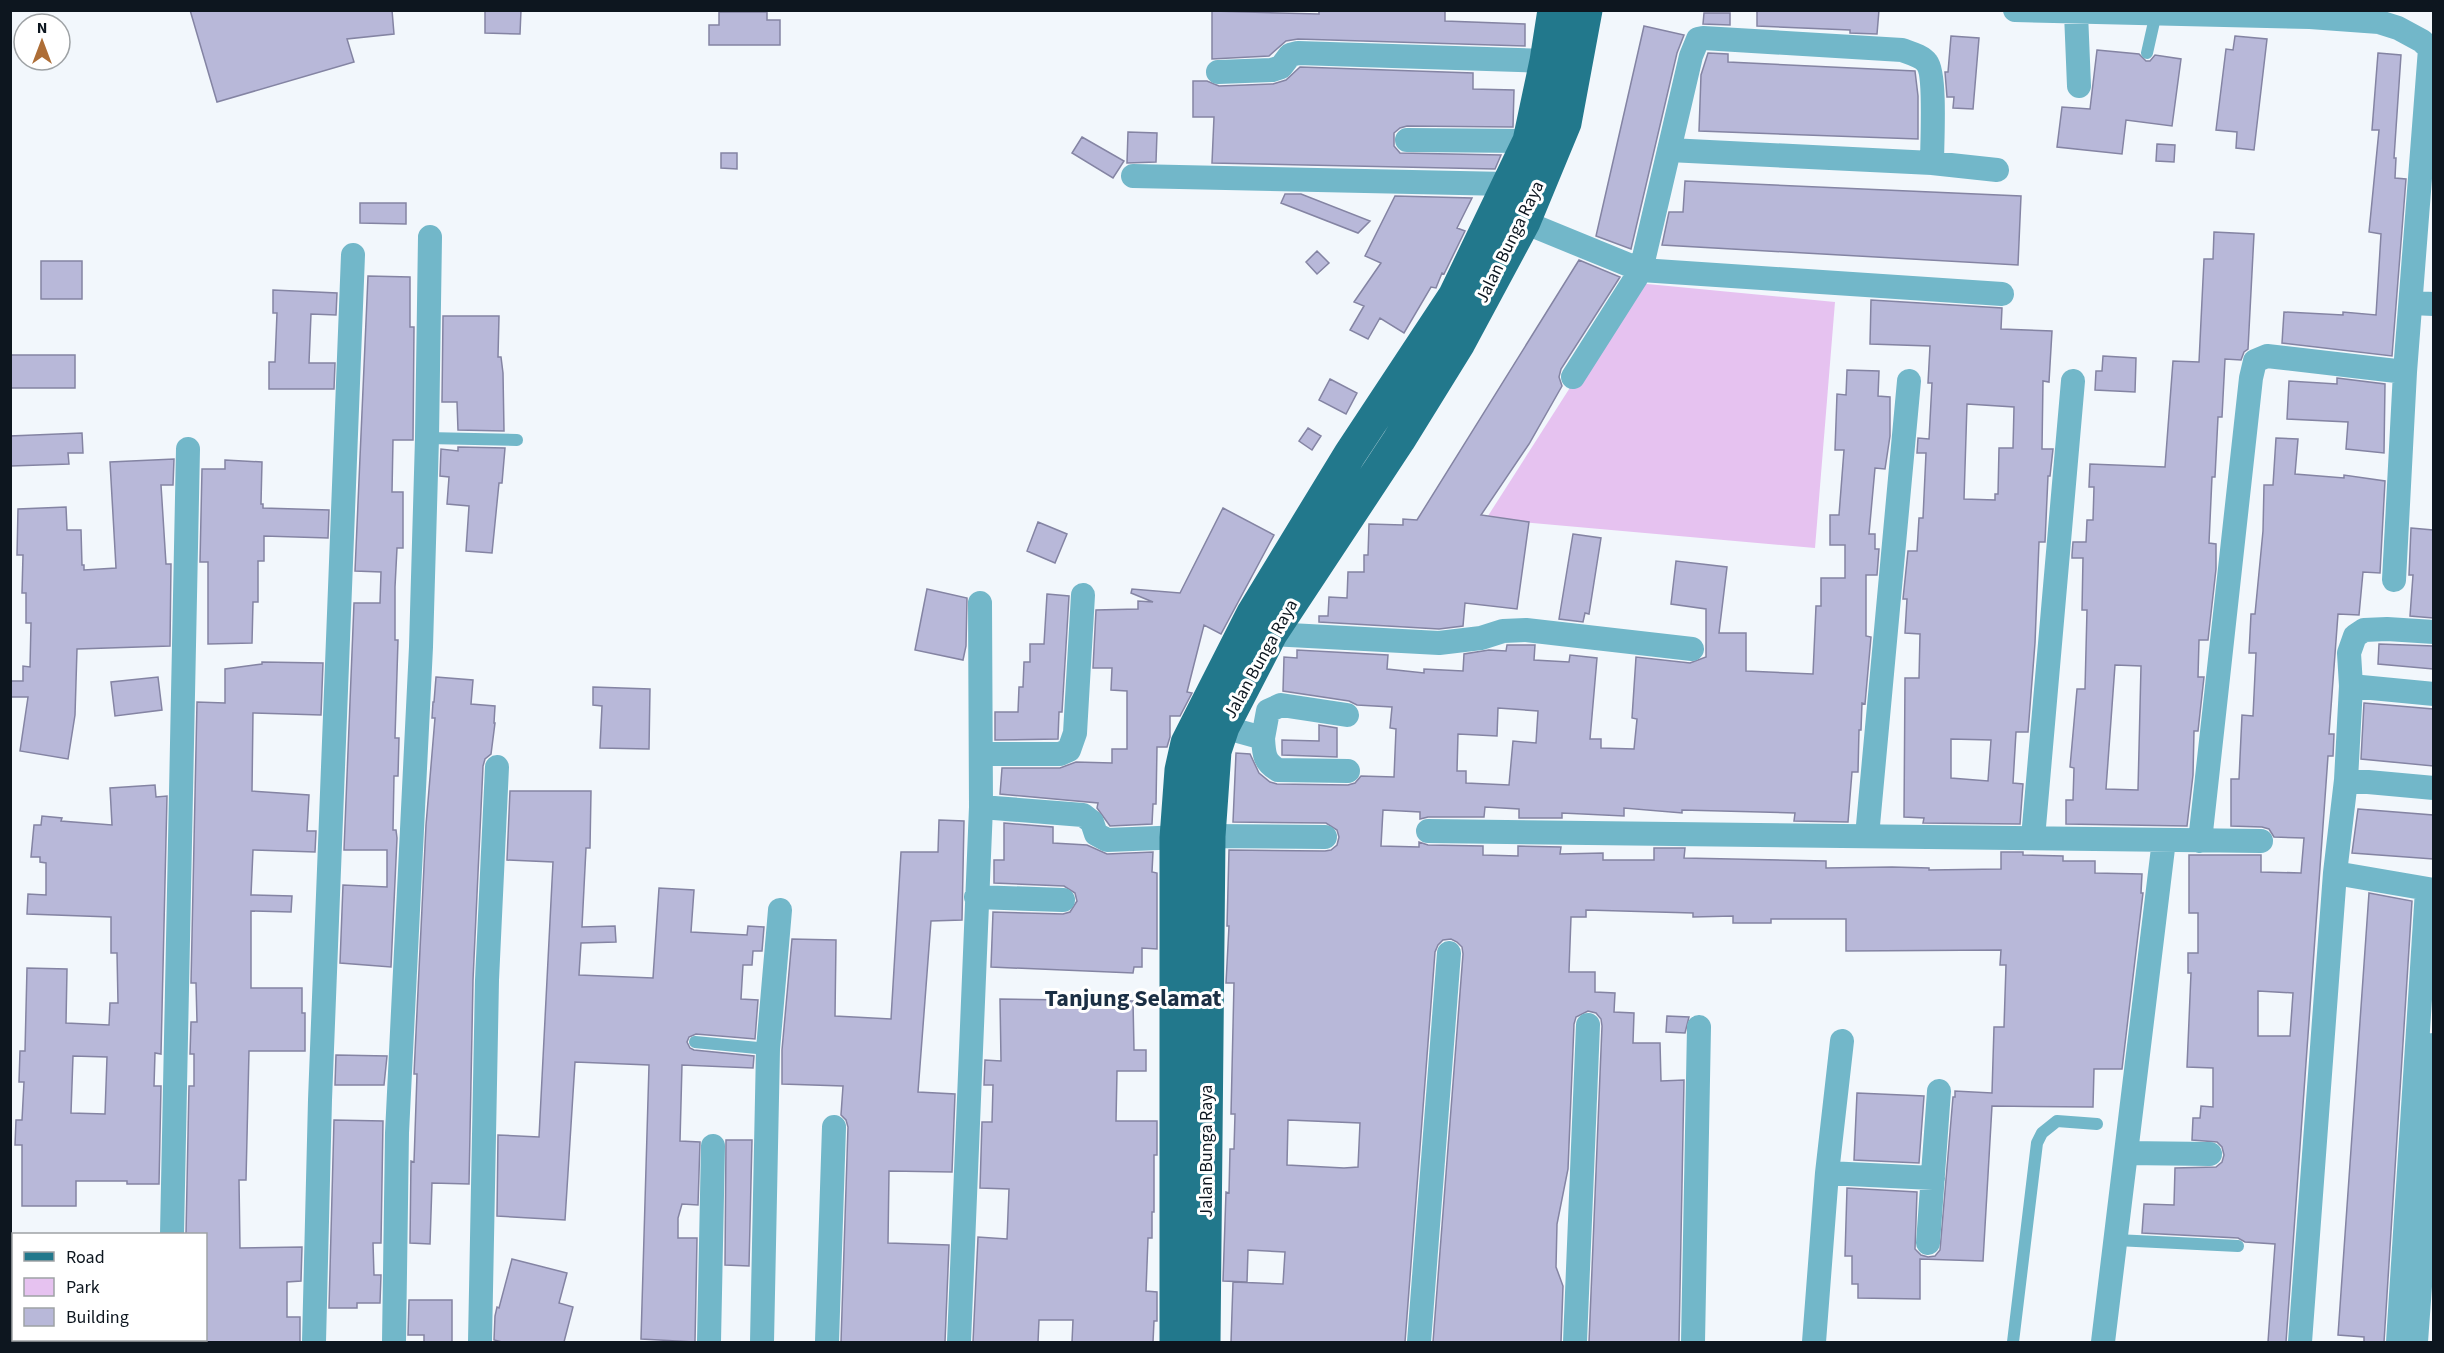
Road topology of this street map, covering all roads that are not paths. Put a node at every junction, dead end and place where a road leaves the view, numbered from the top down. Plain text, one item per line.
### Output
1 (1554, 10) edge
2 (1586, 10) edge
3 (2015, 10) edge
4 (2076, 13) junction
5 (2156, 13) junction
6 (2147, 53) dead end
7 (1546, 61) junction
8 (1218, 72) dead end
9 (2079, 86) dead end
10 (1407, 140) dead end
11 (1528, 141) junction
12 (1669, 150) junction
13 (1932, 163) junction
14 (1997, 170) dead end
15 (1133, 176) dead end
16 (1507, 184) junction
17 (1524, 222) junction
18 (430, 237) dead end
19 (353, 255) dead end
20 (1488, 259) junction
21 (1641, 270) junction
22 (2002, 294) dead end
23 (2422, 303) edge
24 (2405, 372) junction
25 (1573, 377) dead end
26 (1909, 381) dead end
27 (2073, 381) dead end
28 (428, 438) junction
29 (517, 440) dead end
30 (188, 449) dead end
31 (2394, 580) dead end
32 (1083, 595) dead end
33 (980, 603) dead end
34 (2433, 632) edge
35 (1271, 634) junction
36 (1692, 649) dead end
37 (2351, 686) junction
38 (2433, 694) edge
39 (1347, 714) dead end
40 (1223, 727) junction
41 (1263, 738) junction
42 (982, 754) junction
43 (497, 767) dead end
44 (1348, 771) dead end
45 (2346, 780) junction
46 (2433, 788) edge
47 (981, 807) junction
48 (1428, 831) dead end
49 (1209, 836) junction
50 (1867, 836) junction
51 (1325, 837) dead end
52 (1176, 838) junction
53 (2033, 838) junction
54 (2164, 840) junction
55 (2200, 841) junction
56 (2261, 842) dead end
57 (2335, 873) junction
58 (2430, 890) edge
59 (976, 897) junction
60 (1063, 900) dead end
61 (780, 910) dead end
62 (1449, 953) dead end
63 (2433, 1022) edge
64 (1587, 1025) dead end
65 (1699, 1028) dead end
66 (1842, 1041) dead end
67 (695, 1042) dead end
68 (768, 1049) junction
69 (1939, 1091) dead end
70 (2097, 1124) dead end
71 (834, 1127) dead end
72 (2432, 1133) edge
73 (713, 1146) dead end
74 (2126, 1153) junction
75 (2210, 1154) dead end
76 (1827, 1173) junction
77 (1933, 1178) junction
78 (172, 1233) edge
79 (2116, 1240) junction
80 (1928, 1243) dead end
81 (2238, 1245) dead end
82 (314, 1342) edge
83 (394, 1342) edge
84 (480, 1342) edge
85 (709, 1342) edge
86 (762, 1342) edge
87 (827, 1342) edge
88 (959, 1342) edge
89 (1176, 1342) edge
90 (1204, 1342) edge
91 (1419, 1342) edge
92 (1575, 1342) edge
93 (1693, 1342) edge
94 (1814, 1342) edge
95 (2013, 1342) edge
96 (2103, 1342) edge
97 (2300, 1342) edge
98 (2398, 1342) edge
99 (2416, 1342) edge

1 - 7 main road, Jalan Bunga Raya
2 - 17 main road, Jalan Bunga Raya
3 - 4 street
4 - 5 street
4 - 9 street
5 - 6 lane
5 - 23 street
7 - 8 street
7 - 11 main road, Jalan Bunga Raya
10 - 11 street
11 - 16 main road, Jalan Bunga Raya
12 - 13 street
12 - 13 street
12 - 21 street
13 - 14 street
15 - 16 street
16 - 20 main road, Jalan Bunga Raya
17 - 20 main road, Jalan Bunga Raya
17 - 21 street
18 - 28 street
19 - 82 street
20 - 35 main road, Jalan Bunga Raya
20 - 52 main road, Jalan Bunga Raya
21 - 22 street
21 - 25 street
23 - 24 street
24 - 31 street
24 - 55 street
26 - 50 street
27 - 53 street
28 - 29 lane
28 - 83 street
30 - 78 street
32 - 42 street
33 - 42 street
34 - 37 street
35 - 36 street
35 - 40 main road, Jalan Bunga Raya
37 - 38 street
37 - 45 street
39 - 41 street
40 - 41 street
40 - 49 main road, Jalan Bunga Raya
41 - 44 street
42 - 47 street
43 - 84 street
45 - 46 street
45 - 57 street
47 - 52 street
47 - 59 street
48 - 50 street
49 - 51 street
49 - 52 street
49 - 90 main road, Jalan Bunga Raya
50 - 53 street
52 - 89 main road, Jalan Bunga Raya
53 - 54 street
54 - 55 street
54 - 74 street
55 - 56 street
57 - 58 street
57 - 97 street
58 - 98 street
59 - 60 street
59 - 88 street
61 - 68 street
62 - 91 street
63 - 72 street
64 - 92 street
65 - 93 street
66 - 76 street
67 - 68 lane
68 - 86 street
69 - 77 street
70 - 95 lane
71 - 87 street
72 - 99 street
73 - 85 street
74 - 75 street
74 - 79 street
76 - 77 street
76 - 94 street
77 - 80 street
79 - 81 lane
79 - 96 street

